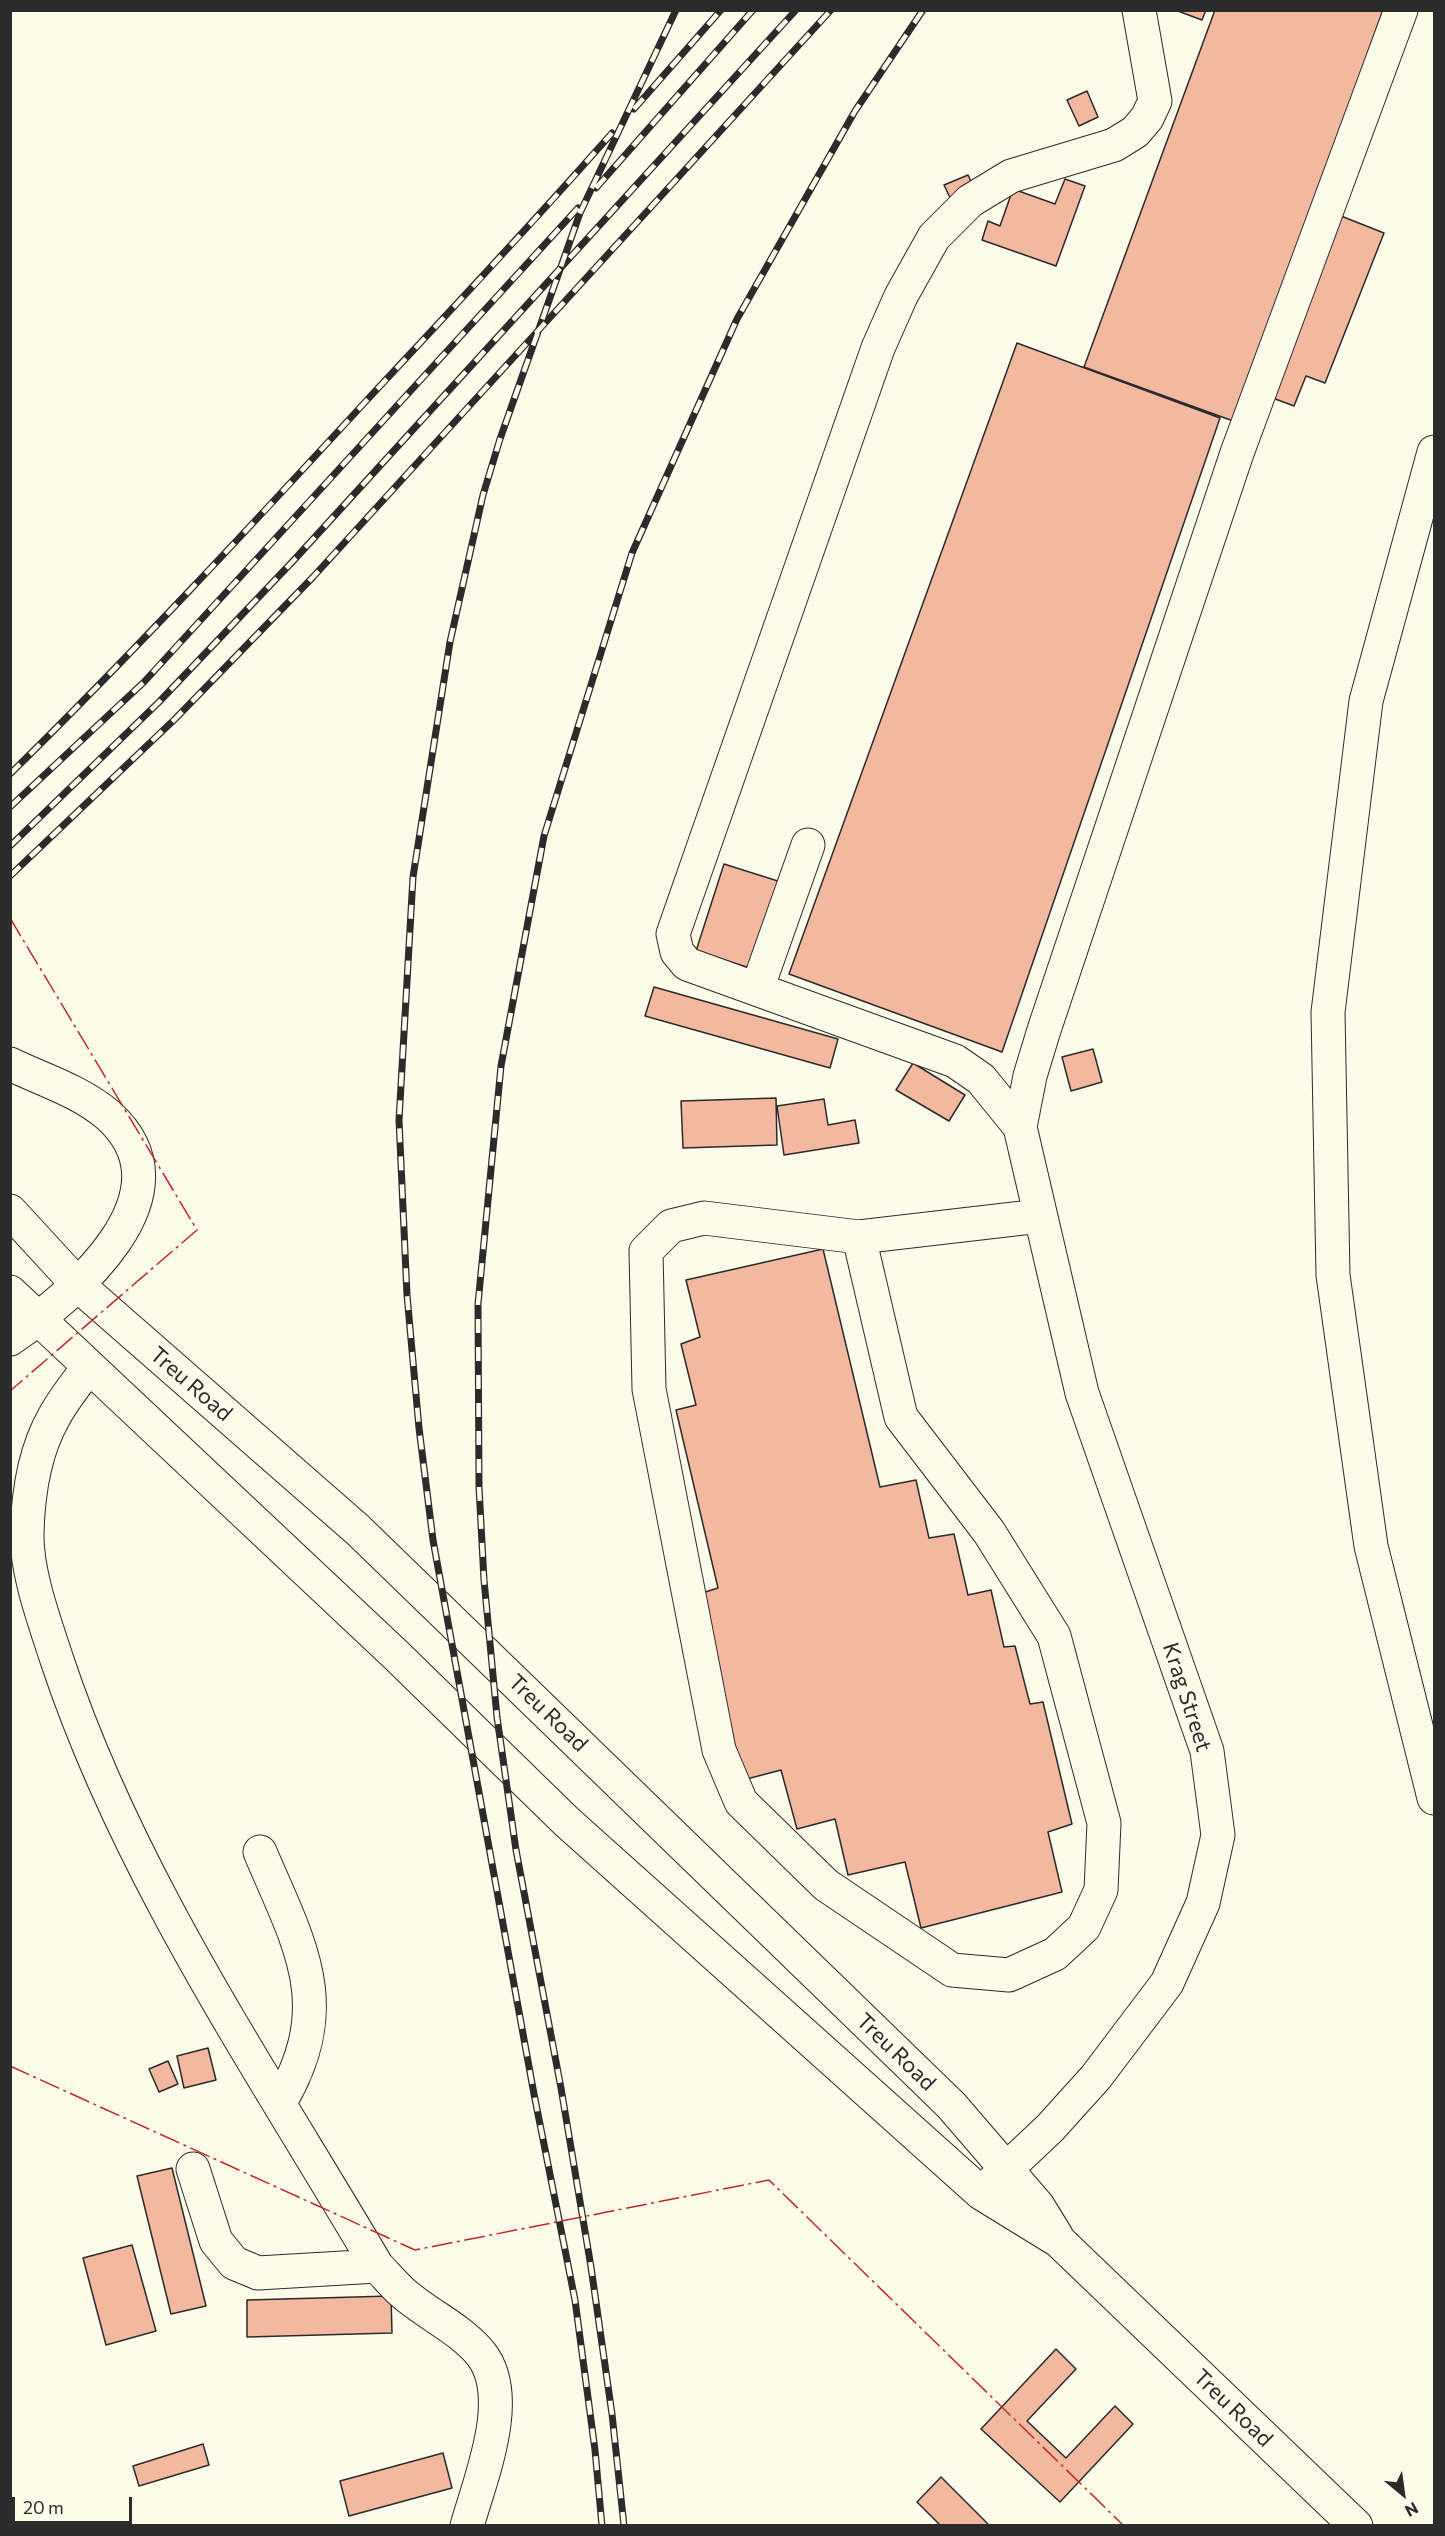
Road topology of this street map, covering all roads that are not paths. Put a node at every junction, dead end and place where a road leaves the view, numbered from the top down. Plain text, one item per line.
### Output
1 (1139, 10) edge
2 (1401, 10) edge
3 (1434, 452) edge
4 (808, 845) dead end
5 (757, 989) junction
6 (10, 1064) edge
7 (1020, 1127) junction
8 (10, 1211) edge
9 (1040, 1216) junction
10 (859, 1237) junction
11 (78, 1284) junction
12 (10, 1292) edge
13 (39, 1319) junction
14 (10, 1339) edge
15 (88, 1368) junction
16 (1434, 1798) edge
17 (260, 1852) dead end
18 (280, 2102) junction
19 (1007, 2168) junction
20 (193, 2169) dead end
21 (981, 2193) junction
22 (1059, 2241) junction
23 (377, 2266) junction
24 (467, 2526) edge
25 (1356, 2526) edge

1 - 5 main road
2 - 7 main road
3 - 16 main road
4 - 5 main road
5 - 7 main road
6 - 11 main road
7 - 9 main road, Krag Street
8 - 11 main road, Treu Road
9 - 10 main road
9 - 19 main road, Krag Street
10 - 10 main road
11 - 13 main road
11 - 19 main road, Treu Road
12 - 13 main road, Treu Road
13 - 14 main road
13 - 15 main road, Treu Road
15 - 18 main road
15 - 21 main road, Treu Road
17 - 18 main road
18 - 23 main road
19 - 21 main road, Krag Street
19 - 22 main road, Treu Road
20 - 23 main road
21 - 22 main road, Treu Road
22 - 25 main road, Treu Road
23 - 24 main road

